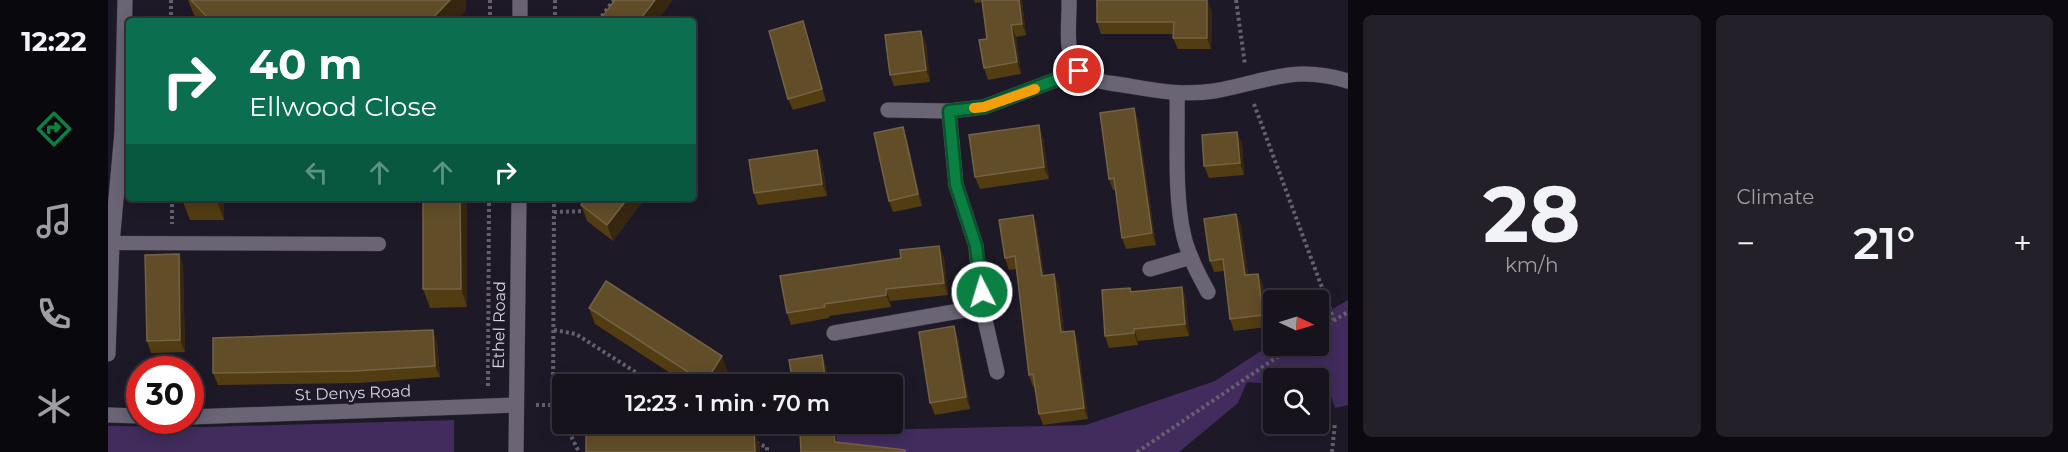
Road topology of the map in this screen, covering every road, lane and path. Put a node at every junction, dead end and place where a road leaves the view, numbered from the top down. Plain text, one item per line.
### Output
1 (125, 0) edge
2 (171, 0) edge
3 (490, 0) edge
4 (520, 0) edge
5 (555, 0) edge
6 (614, 0) edge
7 (1070, 0) edge
8 (1236, 0) edge
9 (173, 18) edge
10 (490, 18) edge
11 (520, 18) edge
12 (555, 18) edge
13 (600, 18) edge
14 (1079, 71) junction
15 (1348, 81) edge
16 (1247, 84) junction
17 (1177, 94) junction
18 (888, 110) dead end
19 (949, 111) junction
20 (489, 201) edge
21 (519, 201) edge
22 (554, 201) edge
23 (593, 205) edge
24 (554, 212) junction
25 (112, 243) junction
26 (379, 244) dead end
27 (1191, 257) junction
28 (1150, 269) dead end
29 (1208, 292) dead end
30 (982, 307) junction
31 (1348, 312) edge
32 (1334, 320) junction
33 (1329, 323) edge
34 (554, 330) junction
35 (834, 333) dead end
36 (108, 354) edge
37 (1279, 356) edge
38 (997, 372) dead end
39 (553, 374) edge
40 (638, 374) edge
41 (516, 405) junction
42 (488, 406) junction
43 (108, 415) edge
44 (126, 416) edge
45 (204, 416) edge
46 (1335, 423) dead end
47 (570, 434) edge
48 (746, 440) edge
49 (516, 452) edge
50 (579, 452) edge
51 (767, 452) edge
52 (1137, 452) edge
53 (1332, 452) edge

1 - 25 street
2 - 9 path
3 - 10 path
4 - 11 street
5 - 12 path
6 - 13 path
7 - 14 street
8 - 16 path
14 - 17 street
14 - 19 street
15 - 16 street
16 - 17 street
16 - 32 path
17 - 27 street
18 - 19 street
19 - 30 street
20 - 42 path
21 - 41 street, Ethel Road
22 - 24 path
23 - 24 path
24 - 34 path
25 - 26 lane
25 - 36 street
27 - 28 street
27 - 29 street
30 - 35 street
30 - 38 street
31 - 32 path
32 - 33 path
34 - 39 path
34 - 40 path
37 - 52 path
41 - 42 street, St Denys Road
41 - 49 street, Ethel Road
42 - 45 street, St Denys Road
43 - 44 street
46 - 53 path
47 - 50 path
48 - 51 path

